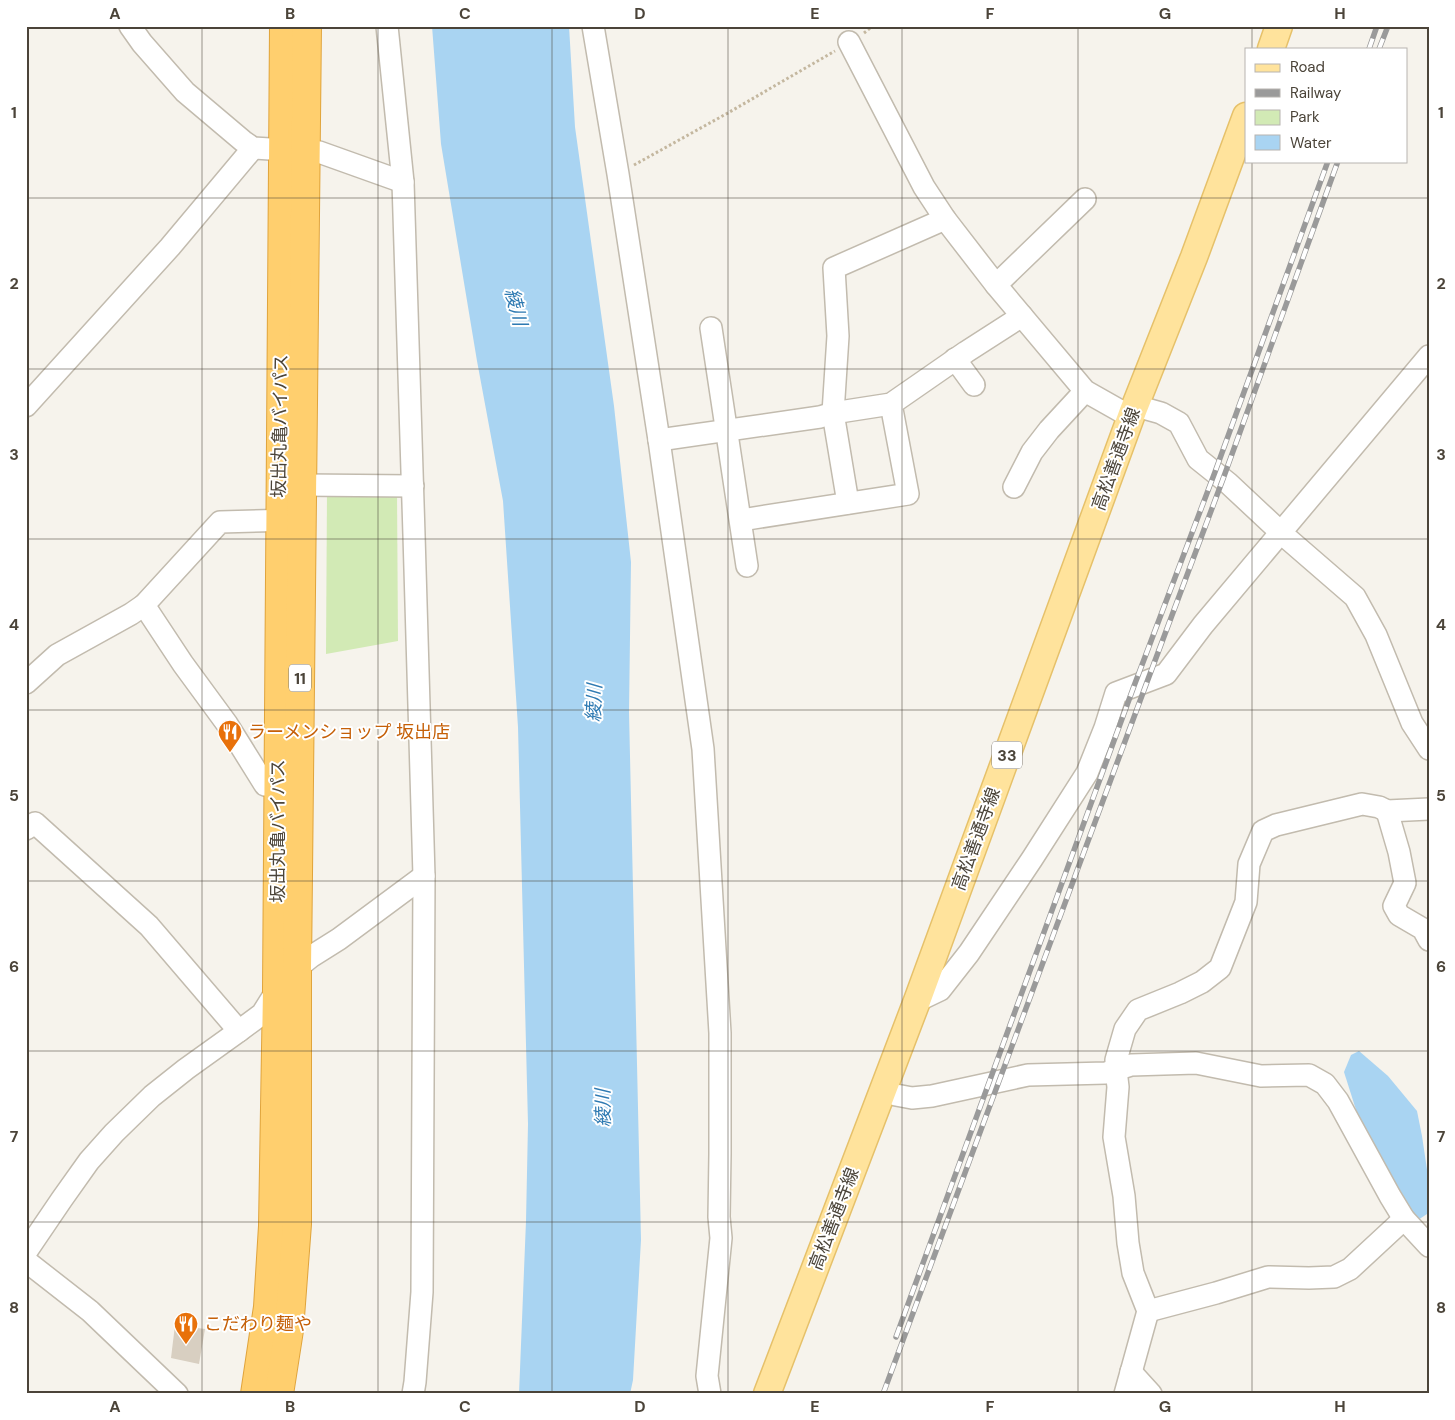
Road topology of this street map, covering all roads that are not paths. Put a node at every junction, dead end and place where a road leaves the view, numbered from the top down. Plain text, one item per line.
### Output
1 (130, 26) edge
2 (387, 26) edge
3 (593, 26) edge
4 (1280, 26) edge
5 (302, 27) edge
6 (849, 42) road end
7 (1271, 48) edge
8 (1245, 119) edge
9 (253, 148) junction
10 (295, 149) junction
11 (403, 182) junction
12 (1085, 199) dead end
13 (945, 219) junction
14 (996, 285) junction
15 (1022, 316) junction
16 (711, 328) dead end
17 (1429, 356) edge
18 (955, 359) junction
19 (974, 385) dead end
20 (1085, 391) junction
21 (891, 404) junction
22 (26, 406) edge
23 (1134, 411) junction
24 (833, 412) junction
25 (727, 430) junction
26 (659, 440) junction
27 (302, 485) junction
28 (413, 486) junction
29 (1014, 487) dead end
30 (848, 503) junction
31 (291, 520) junction
32 (741, 520) junction
33 (1281, 533) junction
34 (747, 566) dead end
35 (144, 605) junction
36 (28, 679) edge
37 (1429, 749) edge
38 (265, 785) dead end
39 (1429, 809) edge
40 (1387, 811) junction
41 (27, 826) edge
42 (424, 876) junction
43 (1425, 930) edge
44 (297, 968) junction
45 (277, 990) junction
46 (916, 1001) junction
47 (239, 1031) junction
48 (1116, 1070) junction
49 (883, 1089) junction
50 (1404, 1219) junction
51 (1429, 1246) edge
52 (28, 1250) edge
53 (1148, 1311) junction
54 (1131, 1372) junction
55 (177, 1394) edge
56 (255, 1394) edge
57 (279, 1394) edge
58 (413, 1394) edge
59 (710, 1394) edge
60 (767, 1394) edge
61 (1125, 1394) edge
62 (1151, 1394) edge

1 - 9 street
2 - 11 street
3 - 26 street
4 - 7 main road
5 - 10 highway, 坂出丸亀バイパス / 11
6 - 13 street
8 - 23 main road, 高松善通寺線 / 33
9 - 10 street
9 - 22 street
10 - 11 street
10 - 27 highway, 坂出丸亀バイパス / 11
10 - 31 highway, 坂出丸亀バイパス / 11
11 - 28 street
12 - 14 street
13 - 14 street
13 - 24 street
14 - 15 street
15 - 18 street
15 - 20 street
16 - 25 street
17 - 33 street
18 - 19 street
18 - 21 street
20 - 23 street
20 - 29 street
21 - 24 street
21 - 30 street
23 - 33 street
23 - 46 main road, 高松善通寺線 / 33
24 - 25 street
24 - 30 street
25 - 26 street
25 - 32 street
26 - 59 street
27 - 28 street
27 - 31 highway, 坂出丸亀バイパス / 11
28 - 42 street
30 - 32 street
31 - 35 street
31 - 44 highway, 坂出丸亀バイパス / 11
31 - 45 highway, 坂出丸亀バイパス / 11
32 - 34 street
33 - 37 street
33 - 46 street
35 - 36 street
35 - 38 street
39 - 40 street
40 - 43 street
40 - 48 street
41 - 47 street
42 - 44 street
42 - 58 street
44 - 45 street
44 - 57 highway, 坂出丸亀バイパス / 11
45 - 47 street
45 - 56 highway, 坂出丸亀バイパス / 11
46 - 49 main road, 高松善通寺線 / 33
47 - 52 street
48 - 49 street
48 - 50 street
48 - 53 street
49 - 60 main road, 高松善通寺線 / 33
50 - 51 street
50 - 53 street
52 - 55 street
53 - 54 street
54 - 61 street
54 - 62 street

